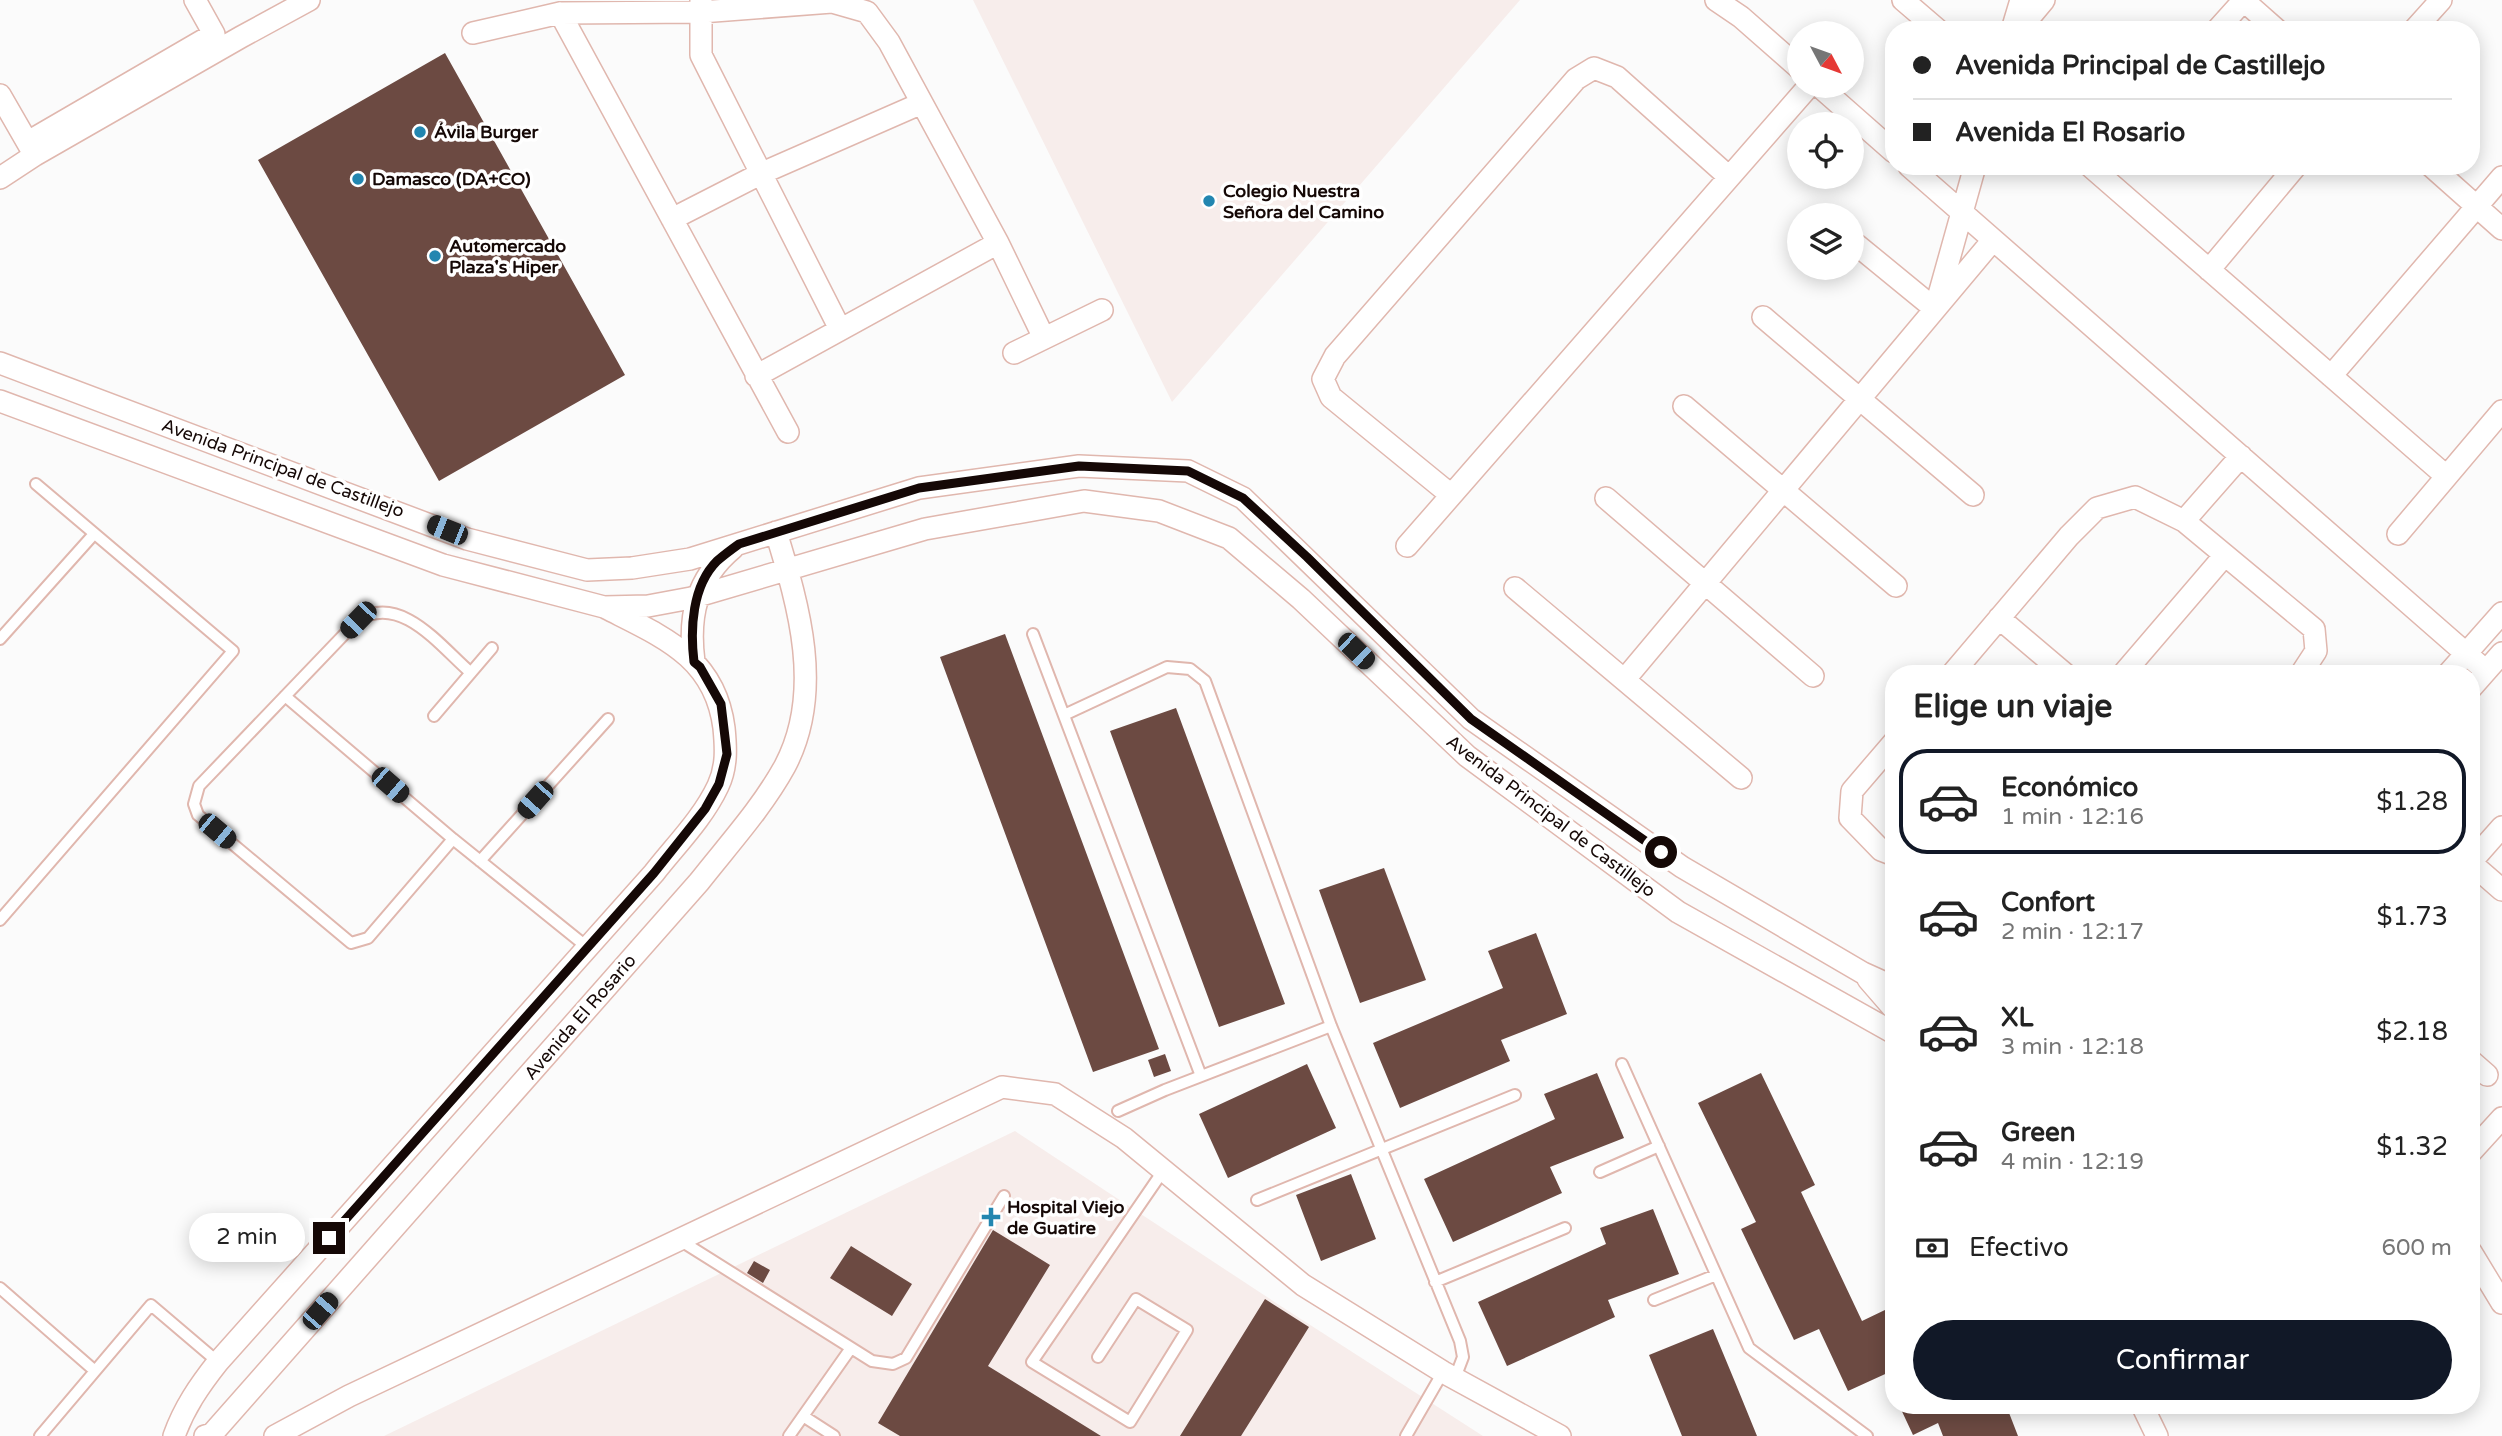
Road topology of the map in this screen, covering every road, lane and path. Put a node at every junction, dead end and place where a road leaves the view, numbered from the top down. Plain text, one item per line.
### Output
1 (195, 0) edge
2 (1716, 0) edge
3 (1903, 0) edge
4 (2021, 0) edge
5 (2044, 0) edge
6 (2244, 0) edge
7 (2441, 0) edge
8 (300, 2) edge
9 (701, 6) edge
10 (560, 13) junction
11 (1928, 21) edge
12 (2015, 21) edge
13 (2026, 21) edge
14 (2225, 21) edge
15 (2267, 21) edge
16 (2422, 21) edge
17 (473, 33) dead end
18 (1787, 57) edge
19 (0, 95) edge
20 (1798, 98) edge
21 (1833, 98) edge
22 (922, 103) junction
23 (1885, 144) edge
24 (31, 148) junction
25 (760, 174) junction
26 (1919, 175) edge
27 (1973, 175) edge
28 (2101, 175) edge
29 (2288, 175) edge
30 (2441, 175) edge
31 (1729, 177) junction
32 (2502, 177) edge
33 (0, 178) edge
34 (2476, 206) junction
35 (1962, 213) junction
36 (672, 219) junction
37 (2502, 229) edge
38 (1993, 240) junction
39 (998, 243) junction
40 (1864, 251) edge
41 (2208, 270) junction
42 (1935, 309) junction
43 (1102, 310) dead end
44 (1763, 317) dead end
45 (840, 329) junction
46 (1044, 338) junction
47 (1014, 353) dead end
48 (0, 363) edge
49 (756, 376) junction
50 (2331, 376) junction
51 (1860, 399) junction
52 (0, 401) edge
53 (1684, 406) dead end
54 (2502, 411) edge
55 (788, 432) dead end
56 (2241, 456) junction
57 (2446, 476) junction
58 (36, 484) dead end
59 (1782, 491) junction
60 (1451, 495) junction
61 (1973, 495) dead end
62 (1606, 498) dead end
63 (2185, 522) junction
64 (776, 532) junction
65 (94, 534) junction
66 (2398, 534) dead end
67 (739, 544) junction
68 (1407, 545) dead end
69 (2225, 555) junction
70 (788, 571) junction
71 (1706, 582) junction
72 (1896, 586) dead end
73 (1515, 588) dead end
74 (698, 596) junction
75 (604, 607) junction
76 (2502, 613) edge
77 (1999, 618) junction
78 (1033, 634) dead end
79 (0, 639) edge
80 (492, 648) dead end
81 (2467, 652) junction
82 (2502, 653) edge
83 (694, 662) junction
84 (1960, 665) edge
85 (2054, 665) edge
86 (2131, 665) edge
87 (2307, 665) edge
88 (2456, 665) edge
89 (2486, 671) junction
90 (470, 672) junction
91 (1813, 676) dead end
92 (2480, 678) edge
93 (1625, 679) junction
94 (285, 696) junction
95 (1064, 715) junction
96 (434, 716) dead end
97 (608, 719) dead end
98 (1885, 752) edge
99 (1741, 778) dead end
100 (2502, 827) edge
101 (453, 839) junction
102 (1885, 852) edge
103 (2480, 852) edge
104 (480, 861) junction
105 (2480, 870) edge
106 (2502, 890) edge
107 (0, 920) edge
108 (587, 947) junction
109 (1863, 973) junction
110 (1885, 983) edge
111 (1885, 999) edge
112 (1331, 1026) junction
113 (1885, 1028) edge
114 (1622, 1064) dead end
115 (1201, 1076) junction
116 (1515, 1095) dead end
117 (1118, 1111) dead end
118 (2502, 1118) edge
119 (2480, 1142) edge
120 (1659, 1146) junction
121 (1382, 1149) junction
122 (1163, 1171) junction
123 (1600, 1172) dead end
124 (1004, 1196) dead end
125 (1257, 1200) dead end
126 (1565, 1228) dead end
127 (678, 1239) junction
128 (2480, 1267) edge
129 (1716, 1275) junction
130 (1436, 1282) junction
131 (2, 1292) edge
132 (1654, 1300) dead end
133 (2502, 1303) edge
134 (851, 1348) junction
135 (1098, 1357) dead end
136 (218, 1362) junction
137 (95, 1371) junction
138 (1449, 1375) junction
139 (2148, 1414) edge
140 (803, 1416) junction
141 (40, 1436) edge
142 (174, 1436) edge
143 (205, 1436) edge
144 (275, 1436) edge
145 (789, 1436) edge
146 (834, 1436) edge
147 (1406, 1436) edge
148 (1560, 1436) edge
149 (1867, 1436) edge
150 (2157, 1436) edge

1 - 24 street
2 - 18 street
3 - 11 street
4 - 12 street
5 - 13 street
6 - 14 street
6 - 15 street
7 - 16 street
8 - 24 street
9 - 10 street
9 - 22 street
9 - 25 street
10 - 17 street
10 - 36 street
19 - 24 street
20 - 31 street
21 - 23 street
22 - 25 street
22 - 39 street
24 - 33 street
25 - 36 street
25 - 45 street
26 - 35 street
27 - 35 street
28 - 41 street
29 - 41 street
30 - 34 street
31 - 60 street
31 - 60 street
32 - 34 street
34 - 37 street
34 - 50 street
35 - 38 street
35 - 42 street
36 - 49 street
38 - 42 street
38 - 56 street
39 - 45 street
39 - 46 street
40 - 42 street
41 - 50 street
42 - 51 street
43 - 46 street
44 - 51 street
45 - 49 street
46 - 47 street
48 - 67 street, Avenida Principal de Castillejo
49 - 55 street
50 - 57 street
51 - 59 street
51 - 61 street
52 - 75 street, Avenida Principal de Castillejo
53 - 59 street
54 - 57 street
56 - 63 street
56 - 81 street
57 - 66 street
58 - 65 lane
59 - 71 street
59 - 72 street
60 - 68 street
62 - 71 street
63 - 69 street
63 - 77 street
64 - 67 street, Avenida Principal de Castillejo
64 - 70 street, Avenida El Rosario
64 - 109 street, Avenida Principal de Castillejo
65 - 79 lane
65 - 107 lane
67 - 74 street
69 - 86 street
69 - 87 street
70 - 74 street, Avenida Principal de Castillejo
70 - 113 street, Avenida Principal de Castillejo
70 - 143 street, Avenida El Rosario
71 - 91 street
71 - 93 street
73 - 93 street
74 - 75 street, Avenida Principal de Castillejo
74 - 83 street
75 - 83 street
76 - 81 street
77 - 84 street
77 - 85 street
78 - 95 lane
80 - 90 lane
81 - 88 street
81 - 89 street
82 - 89 street
83 - 108 street
89 - 92 street
90 - 94 lane
90 - 96 lane
93 - 99 street
94 - 101 lane
94 - 101 lane
95 - 112 lane
95 - 115 lane
97 - 104 lane
98 - 102 street
100 - 103 street
101 - 104 lane
104 - 108 lane
105 - 106 street
108 - 136 street
109 - 110 street, Avenida Principal de Castillejo
109 - 111 street
112 - 115 lane
112 - 121 lane
114 - 120 lane
115 - 117 lane
116 - 121 lane
118 - 119 street
120 - 123 lane
120 - 129 lane
121 - 125 lane
121 - 130 lane
122 - 127 street
122 - 135 lane
122 - 138 street
124 - 134 lane
126 - 130 lane
127 - 134 lane
127 - 144 street
128 - 133 street
129 - 132 lane
129 - 149 lane
130 - 138 lane
131 - 137 lane
134 - 140 lane
136 - 137 lane
136 - 142 street
137 - 141 lane
138 - 147 lane
138 - 148 street
139 - 150 street
140 - 145 lane
140 - 146 lane

